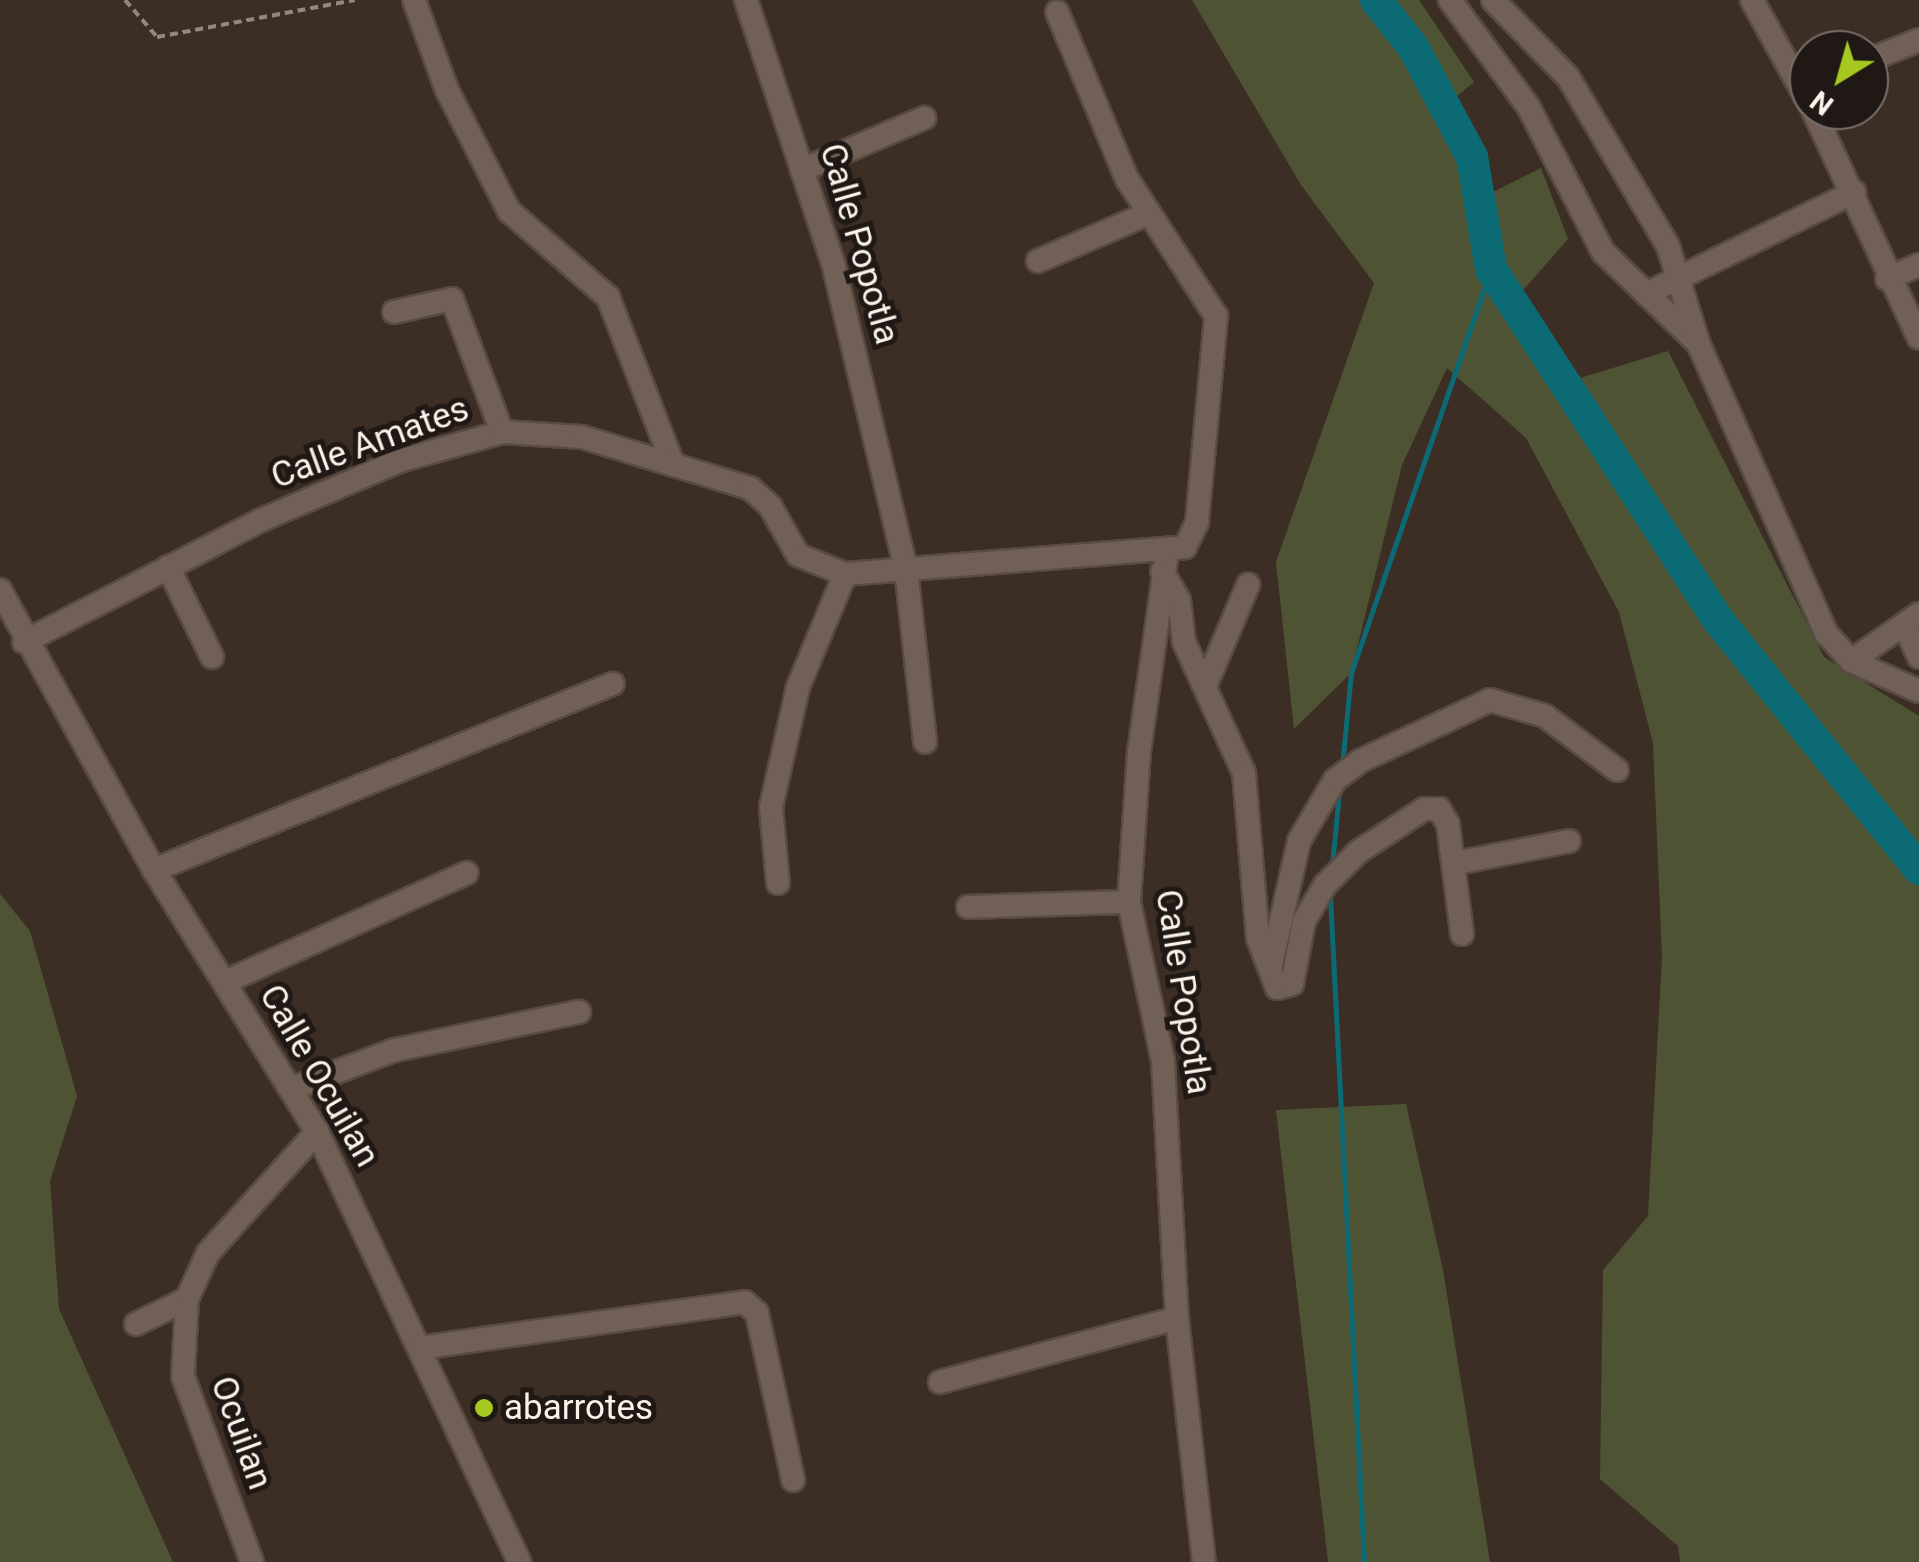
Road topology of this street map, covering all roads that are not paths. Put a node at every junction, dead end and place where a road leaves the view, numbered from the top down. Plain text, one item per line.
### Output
1 (414, 0) edge
2 (1450, 0) edge
3 (1493, 0) edge
4 (1752, 0) edge
5 (752, 2) edge
6 (1056, 12) dead end
7 (1919, 40) edge
8 (1889, 52) edge
9 (1789, 63) edge
10 (924, 118) dead end
11 (1823, 130) edge
12 (802, 170) junction
13 (1854, 192) junction
14 (1147, 214) junction
15 (1038, 261) dead end
16 (1919, 265) edge
17 (1678, 274) junction
18 (1886, 279) junction
19 (1646, 294) junction
20 (394, 312) dead end
21 (1919, 338) edge
22 (1700, 344) junction
23 (502, 432) junction
24 (672, 466) junction
25 (1164, 562) junction
26 (168, 567) junction
27 (906, 570) junction
28 (845, 574) junction
29 (1248, 585) dead end
30 (0, 590) edge
31 (1912, 620) edge
32 (24, 642) junction
33 (212, 657) dead end
34 (1919, 657) edge
35 (1852, 661) junction
36 (613, 684) dead end
37 (1206, 684) junction
38 (1919, 690) edge
39 (925, 742) dead end
40 (1617, 770) dead end
41 (1569, 842) dead end
42 (1456, 863) junction
43 (154, 870) junction
44 (466, 874) dead end
45 (778, 883) dead end
46 (1129, 902) junction
47 (968, 908) dead end
48 (1462, 934) dead end
49 (1270, 969) junction
50 (225, 982) junction
51 (578, 1012) dead end
52 (291, 1089) junction
53 (318, 1132) junction
54 (186, 1299) junction
55 (1178, 1318) junction
56 (136, 1324) dead end
57 (419, 1348) junction
58 (940, 1382) dead end
59 (792, 1480) dead end
60 (252, 1562) edge
61 (519, 1562) edge
62 (1204, 1562) edge

1 - 24 street
2 - 19 street
3 - 17 street
4 - 9 street
5 - 12 street, Calle Popotla
6 - 14 street
7 - 8 street
10 - 12 street
11 - 13 street
12 - 27 street, Calle Popotla
13 - 17 street
13 - 18 street
14 - 15 street
14 - 25 street
16 - 18 street
17 - 19 street
17 - 22 street
18 - 21 street
19 - 22 street
20 - 23 street
22 - 35 street
23 - 24 street, Calle Amates
23 - 26 street, Calle Amates
24 - 28 street, Calle Amates
25 - 27 street, Calle Amates
25 - 37 street
25 - 46 street, Calle Popotla
26 - 32 street, Calle Amates
26 - 33 street
27 - 28 street, Calle Amates
27 - 39 street, Calle Popotla
28 - 45 street
29 - 37 street
30 - 32 street, Calle Ocuilan
31 - 34 street
31 - 35 street
32 - 43 street, Calle Ocuilan
35 - 38 street
36 - 43 street
37 - 49 street
40 - 49 street
41 - 42 street
42 - 48 street
42 - 49 street
43 - 50 street, Calle Ocuilan
44 - 50 street
46 - 47 street
46 - 55 street, Calle Popotla
50 - 52 street, Calle Ocuilan
51 - 52 street
52 - 53 street, Calle Ocuilan
53 - 54 street, Ocuilan
53 - 57 street, Calle Ocuilan
54 - 56 street
54 - 60 street, Ocuilan
55 - 58 street
55 - 62 street, Calle Popotla
57 - 59 street
57 - 61 street, Calle Ocuilan

